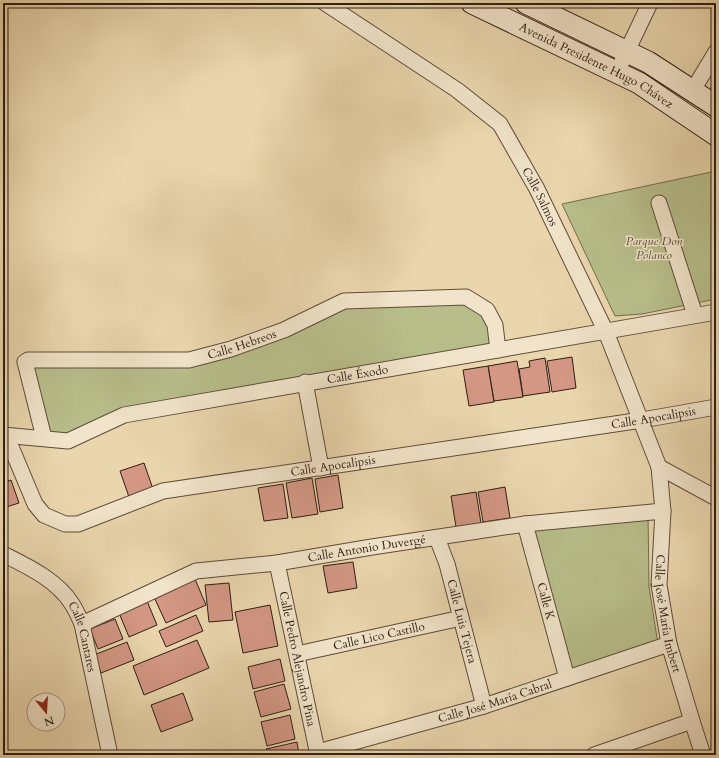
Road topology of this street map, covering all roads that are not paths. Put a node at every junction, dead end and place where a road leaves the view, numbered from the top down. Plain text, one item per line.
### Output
1 (325, 3) edge
2 (472, 3) edge
3 (526, 3) edge
4 (650, 3) edge
5 (627, 52) junction
6 (716, 52) edge
7 (617, 72) junction
8 (693, 90) junction
9 (716, 106) edge
10 (716, 135) edge
11 (659, 203) dead end
12 (716, 312) edge
13 (695, 315) junction
14 (606, 332) junction
15 (498, 350) junction
16 (305, 382) junction
17 (716, 407) edge
18 (642, 420) junction
19 (5, 435) edge
20 (44, 438) junction
21 (659, 467) junction
22 (321, 468) junction
23 (716, 498) edge
24 (663, 511) junction
25 (525, 524) junction
26 (437, 538) junction
27 (3, 554) edge
28 (277, 563) junction
29 (460, 618) junction
30 (82, 624) junction
31 (669, 644) junction
32 (297, 654) junction
33 (567, 678) junction
34 (484, 706) junction
35 (692, 721) junction
36 (318, 754) edge
37 (110, 755) edge
38 (594, 755) edge
39 (703, 755) edge

1 - 14 street, Calle Salmos
2 - 7 main road, Avenida Presidente Hugo Chávez
3 - 5 main road, Avenida Presidente Hugo Chávez
4 - 5 street
5 - 7 street
5 - 8 main road, Avenida Presidente Hugo Chávez
6 - 8 street
7 - 10 main road, Avenida Presidente Hugo Chávez
8 - 9 main road, Avenida Presidente Hugo Chávez
11 - 13 street
12 - 13 street, Calle Éxodo
13 - 14 street, Calle Éxodo
14 - 15 street, Calle Éxodo
14 - 18 street, Calle Salmos
15 - 16 street, Calle Éxodo
15 - 20 street, Calle Hebreos
16 - 20 street, Calle Éxodo
16 - 22 street
17 - 18 street, Calle Apocalipsis
18 - 21 street, Calle Salmos
18 - 22 street, Calle Apocalipsis
19 - 20 street, Calle Éxodo
19 - 22 street, Calle Apocalipsis
21 - 23 street
21 - 24 street, Calle José María Imbert
24 - 25 street, Calle Antonio Duvergé
24 - 31 street, Calle José María Imbert
25 - 26 street, Calle Antonio Duvergé
25 - 33 street, Calle K
26 - 28 street, Calle Antonio Duvergé
26 - 29 street, Calle Luis Tejera
27 - 30 street, Calle Cantares
28 - 30 street, Calle Antonio Duvergé
28 - 32 street, Calle Pedro Alejandro Pina
29 - 32 street, Calle Lico Castillo
29 - 34 street, Calle Luis Tejera
30 - 37 street, Calle Cantares
31 - 33 street, Calle José María Cabral
31 - 35 street, Calle José María Imbert
32 - 36 street, Calle Pedro Alejandro Pina
33 - 34 street, Calle José María Cabral
34 - 36 street, Calle José María Cabral
35 - 38 street
35 - 39 street, Calle José María Imbert

